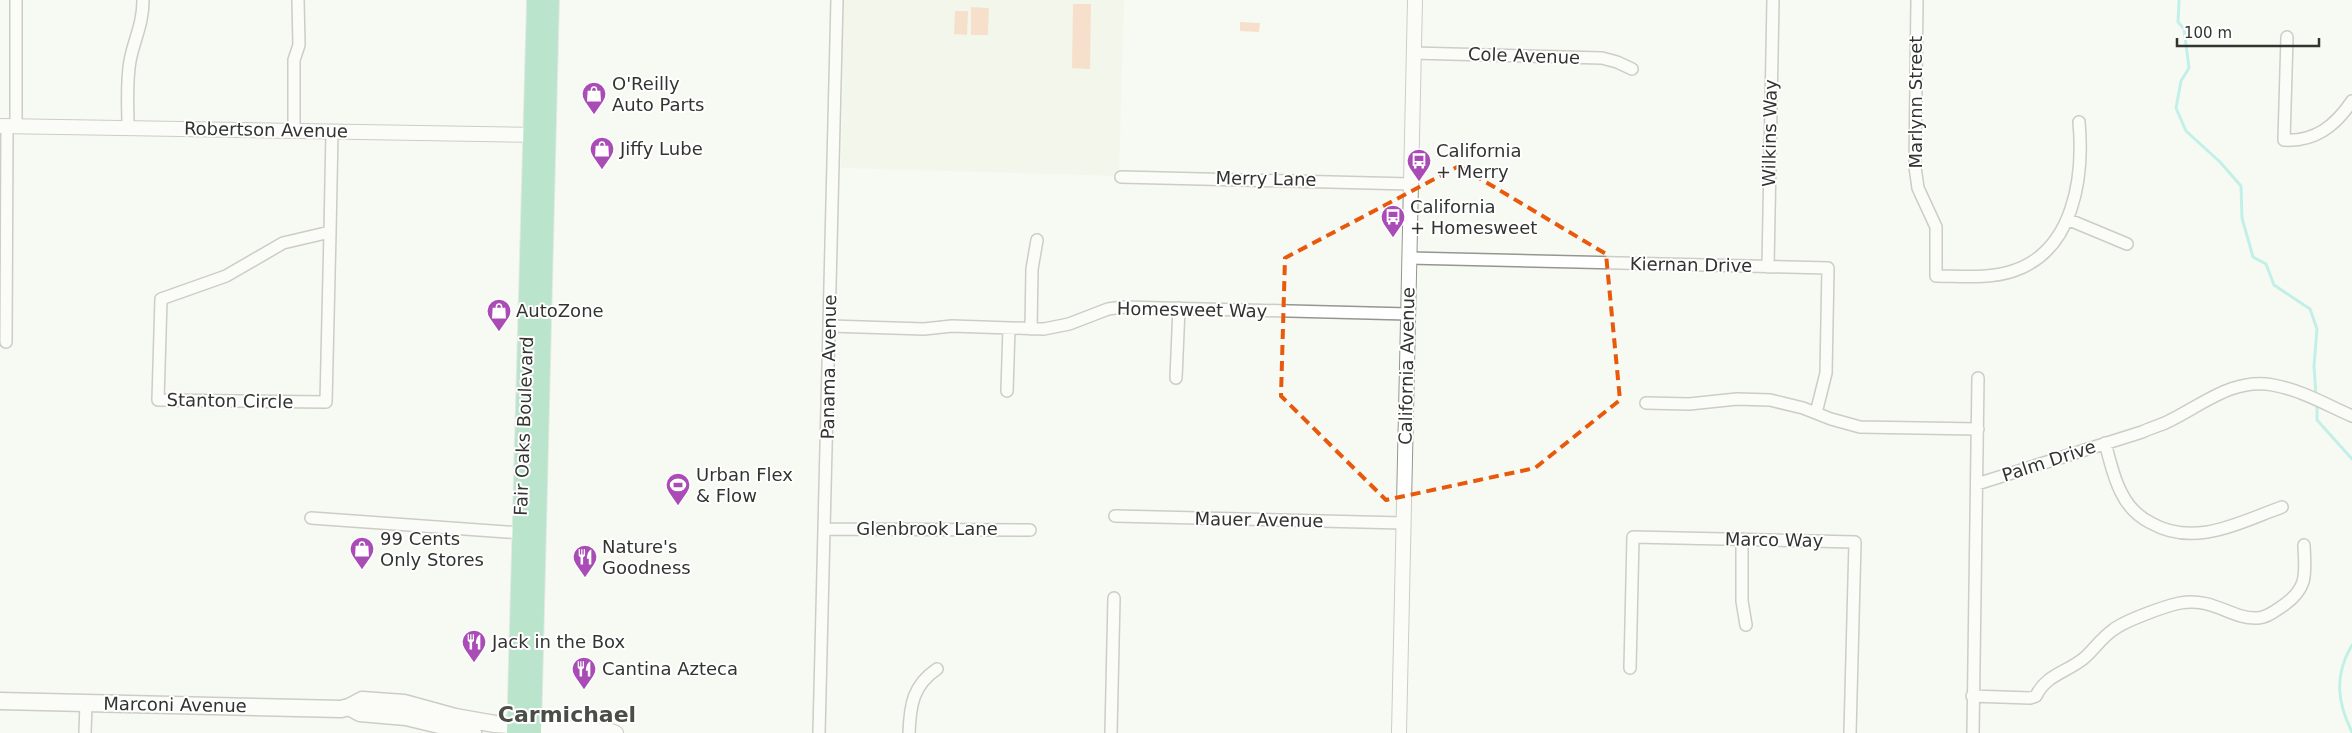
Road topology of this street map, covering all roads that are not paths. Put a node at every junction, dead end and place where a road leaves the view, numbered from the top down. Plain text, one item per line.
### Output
1 (16, 0) edge
2 (143, 0) edge
3 (298, 0) edge
4 (536, 0) edge
5 (550, 0) edge
6 (837, 0) edge
7 (1415, 0) edge
8 (1773, 0) edge
9 (1917, 0) edge
10 (2287, 37) dead end
11 (1413, 53) junction
12 (1632, 69) dead end
13 (2352, 101) edge
14 (2079, 122) dead end
15 (8, 126) edge
16 (128, 128) junction
17 (294, 131) junction
18 (332, 132) junction
19 (540, 135) junction
20 (1121, 177) dead end
21 (1410, 184) junction
22 (2067, 219) junction
23 (330, 232) junction
24 (1037, 240) dead end
25 (2127, 244) dead end
26 (1409, 258) junction
27 (1768, 267) junction
28 (1179, 308) junction
29 (1408, 314) junction
30 (830, 326) junction
31 (1009, 328) junction
32 (1031, 329) junction
33 (6, 342) dead end
34 (1176, 378) dead end
35 (1978, 378) dead end
36 (1007, 391) dead end
37 (1646, 403) dead end
38 (1816, 413) junction
39 (2352, 416) edge
40 (1978, 429) junction
41 (525, 434) junction
42 (2105, 443) junction
43 (1977, 484) junction
44 (2282, 507) dead end
45 (1115, 516) dead end
46 (311, 518) dead end
47 (1403, 523) junction
48 (824, 530) junction
49 (1030, 530) dead end
50 (522, 533) junction
51 (1742, 540) junction
52 (2304, 545) dead end
53 (536, 551) junction
54 (1114, 598) dead end
55 (1746, 625) dead end
56 (1630, 668) dead end
57 (937, 669) dead end
58 (1972, 696) junction
59 (0, 701) edge
60 (86, 702) junction
61 (349, 707) junction
62 (524, 729) edge
63 (85, 733) edge
64 (473, 733) edge
65 (616, 733) edge
66 (819, 733) edge
67 (909, 733) edge
68 (1111, 733) edge
69 (1399, 733) edge
70 (1850, 733) edge
71 (1973, 733) edge

1 - 15 street
2 - 16 street
3 - 17 street
4 - 19 main road, Fair Oaks Boulevard
5 - 19 main road, Fair Oaks Boulevard
6 - 30 street, Panama Avenue
7 - 11 street, California Avenue
8 - 27 street, Wilkins Way
9 - 22 street, Marlynn Street
10 - 13 street
11 - 12 street, Cole Avenue
11 - 21 street, California Avenue
14 - 22 street, Marlynn Street
15 - 16 street, Robertson Avenue
15 - 33 street
16 - 17 street, Robertson Avenue
17 - 18 street, Robertson Avenue
18 - 19 street, Robertson Avenue
18 - 23 street, Stanton Circle
19 - 41 main road, Fair Oaks Boulevard
19 - 53 main road, Fair Oaks Boulevard
20 - 21 street, Merry Lane
21 - 26 street, California Avenue
22 - 25 street
23 - 23 street, Stanton Circle
24 - 32 street
26 - 27 street, Kiernan Drive
26 - 29 street, California Avenue
27 - 38 street, Kiernan Drive
28 - 29 street, Homesweet Way
28 - 32 street, Homesweet Way
28 - 34 street
29 - 47 street, California Avenue
30 - 31 street, Homesweet Way
30 - 48 street, Panama Avenue
31 - 32 street, Homesweet Way
31 - 36 street
35 - 40 street
37 - 38 street
38 - 40 street
39 - 42 street, Palm Drive
40 - 43 street
41 - 50 main road, Fair Oaks Boulevard
41 - 53 main road
42 - 43 street, Palm Drive
42 - 44 street
43 - 58 street
45 - 47 street, Mauer Avenue
46 - 50 street
47 - 69 street, California Avenue
48 - 49 street, Glenbrook Lane
48 - 66 street, Panama Avenue
50 - 62 main road, Fair Oaks Boulevard
51 - 55 street
51 - 56 street, Marco Way
51 - 70 street, Marco Way
52 - 58 street
53 - 62 main road, Fair Oaks Boulevard
54 - 68 street
57 - 67 street
58 - 71 street
59 - 60 main road, Marconi Avenue
60 - 61 main road, Marconi Avenue
60 - 63 street
61 - 62 main road, Marconi Avenue
61 - 64 main road, Marconi Avenue
62 - 65 street

